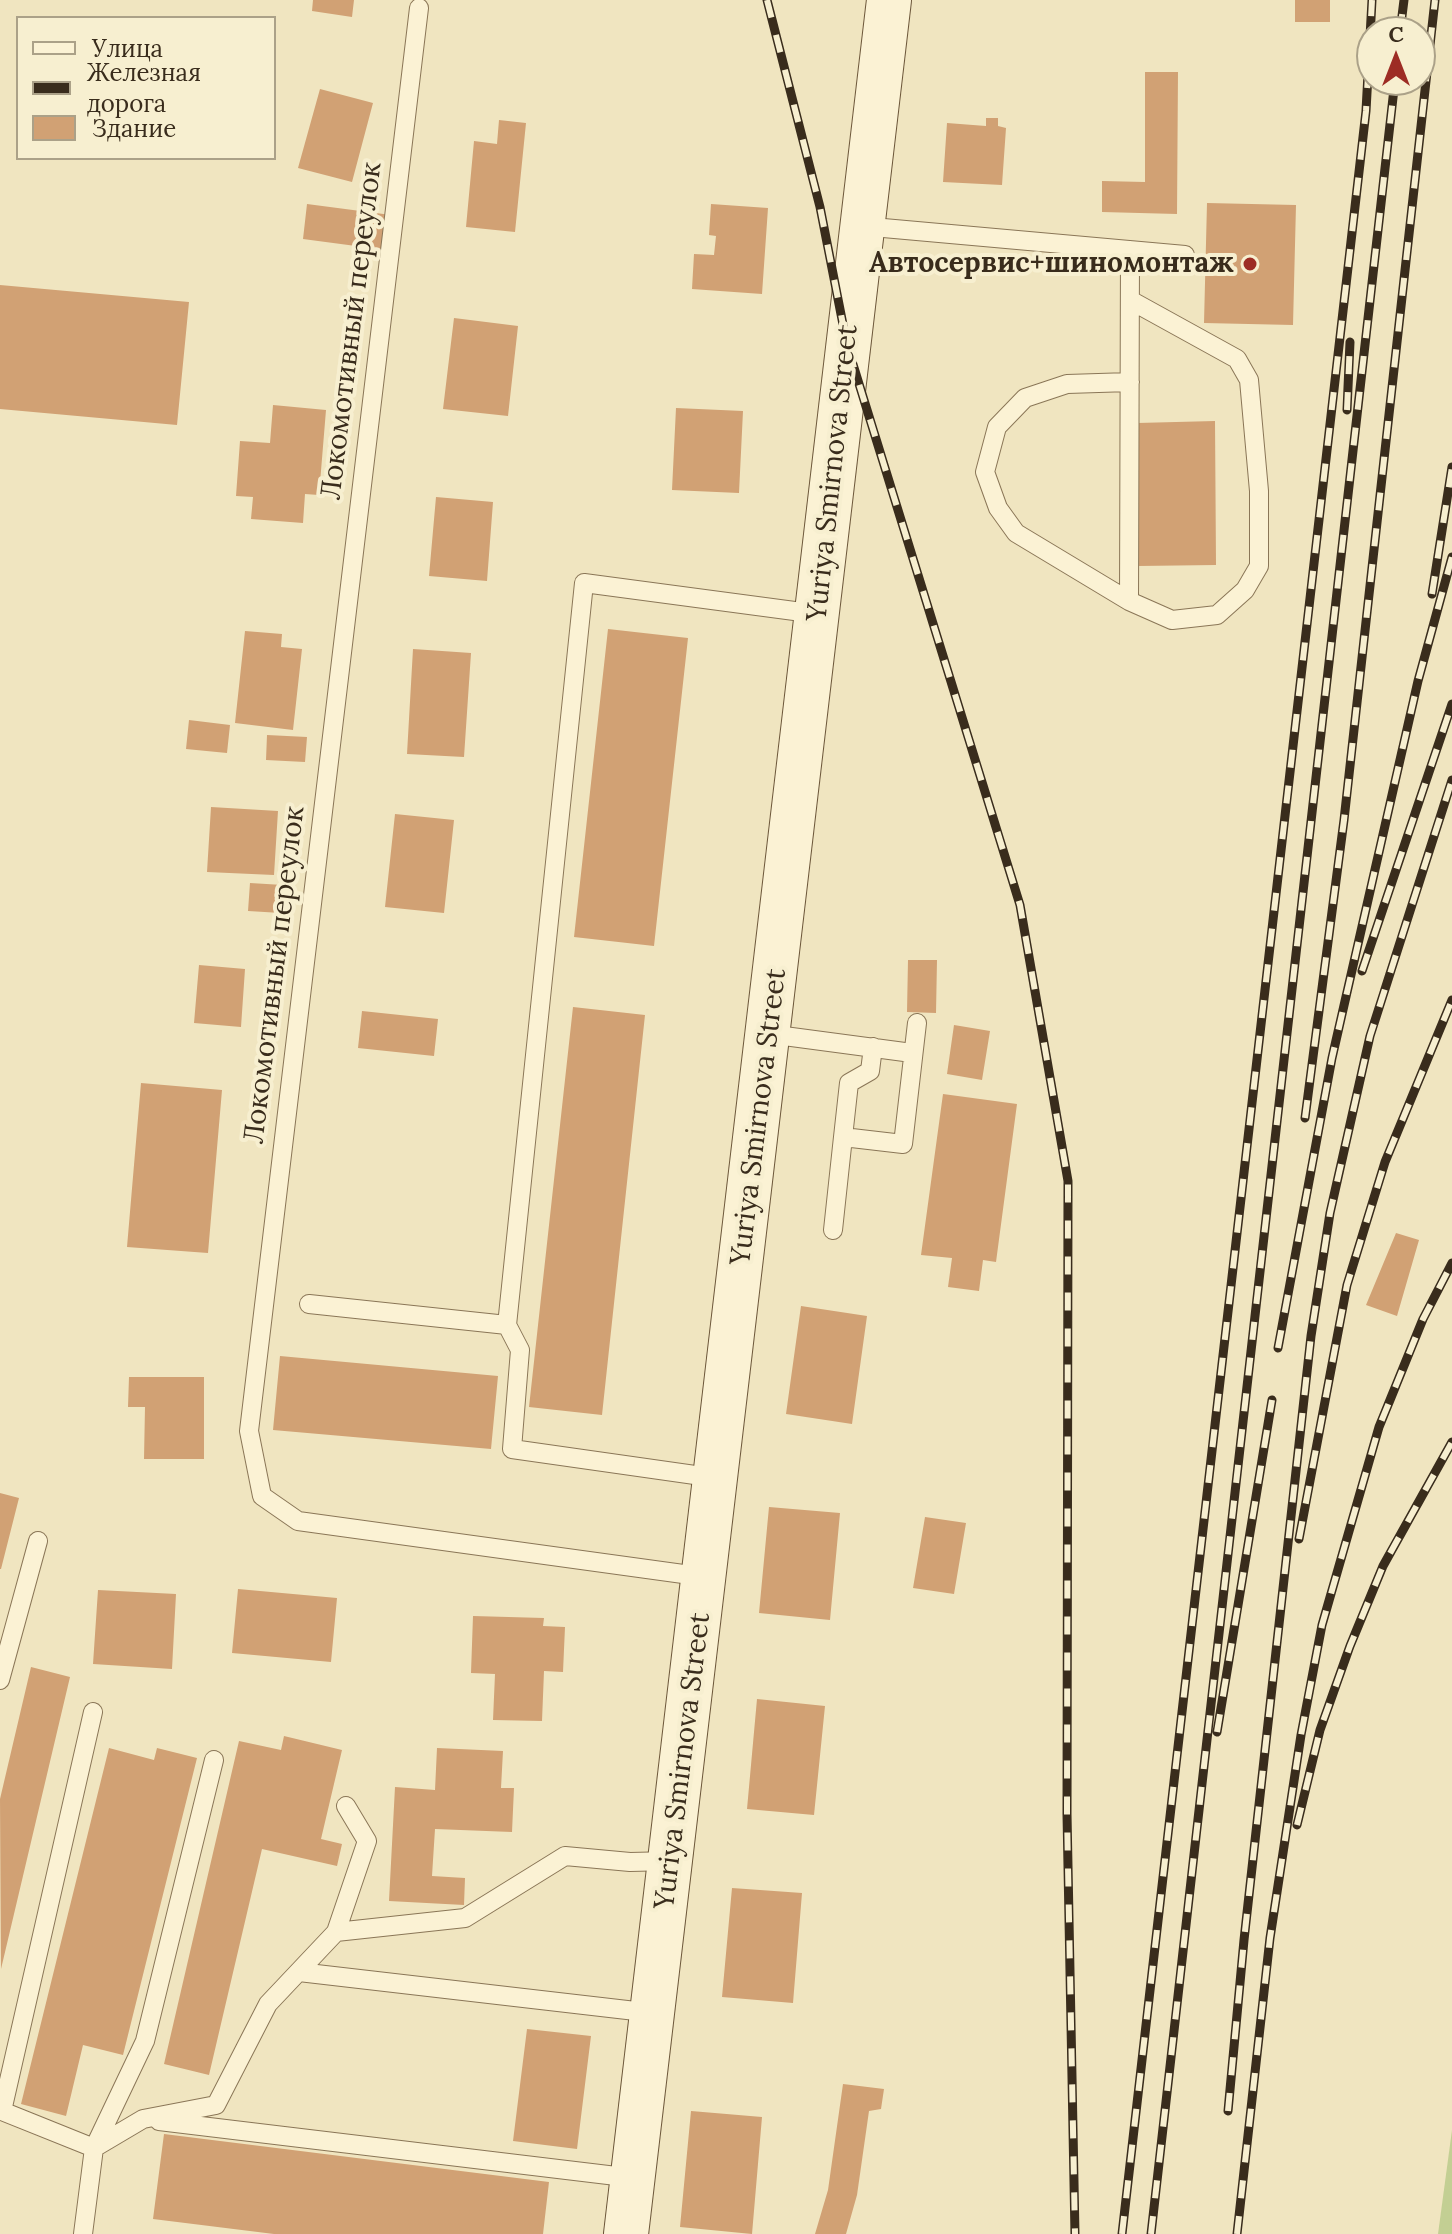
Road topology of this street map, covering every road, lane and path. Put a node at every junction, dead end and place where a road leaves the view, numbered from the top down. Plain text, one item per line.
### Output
1 (889, 0) edge
2 (419, 8) dead end
3 (861, 226) junction
4 (1130, 250) junction
5 (1185, 255) dead end
6 (1130, 300) junction
7 (1130, 382) junction
8 (1129, 601) junction
9 (817, 614) junction
10 (917, 1023) dead end
11 (769, 1034) junction
12 (873, 1047) junction
13 (912, 1053) junction
14 (843, 1137) junction
15 (833, 1230) dead end
16 (309, 1304) dead end
17 (507, 1325) junction
18 (716, 1478) junction
19 (38, 1541) dead end
20 (705, 1577) junction
21 (0, 1680) edge
22 (93, 1712) dead end
23 (214, 1760) dead end
24 (346, 1806) dead end
25 (671, 1861) junction
26 (336, 1932) junction
27 (299, 1972) junction
28 (653, 2013) junction
29 (143, 2119) junction
30 (94, 2148) junction
31 (633, 2178) junction
32 (83, 2234) edge
33 (626, 2234) edge

1 - 3 main road, Yuriya Smirnova Street
2 - 20 lane, Локомотивный переулок
3 - 4 lane
3 - 9 main road, Yuriya Smirnova Street
4 - 5 lane
4 - 6 lane
6 - 7 lane
6 - 8 lane
7 - 8 lane
7 - 8 lane
9 - 11 main road, Yuriya Smirnova Street
9 - 17 lane
10 - 13 lane
11 - 12 lane
11 - 18 main road, Yuriya Smirnova Street
12 - 13 lane
12 - 14 lane
13 - 14 lane
14 - 15 lane
16 - 17 lane
17 - 18 lane
18 - 20 main road, Yuriya Smirnova Street
19 - 21 lane
20 - 25 main road, Yuriya Smirnova Street
22 - 30 lane
23 - 30 lane
24 - 26 lane
25 - 26 lane
25 - 28 main road, Yuriya Smirnova Street
26 - 27 lane
27 - 28 lane
27 - 29 lane
28 - 31 main road, Yuriya Smirnova Street
29 - 30 lane
29 - 31 lane
30 - 32 lane
31 - 33 main road, Yuriya Smirnova Street

